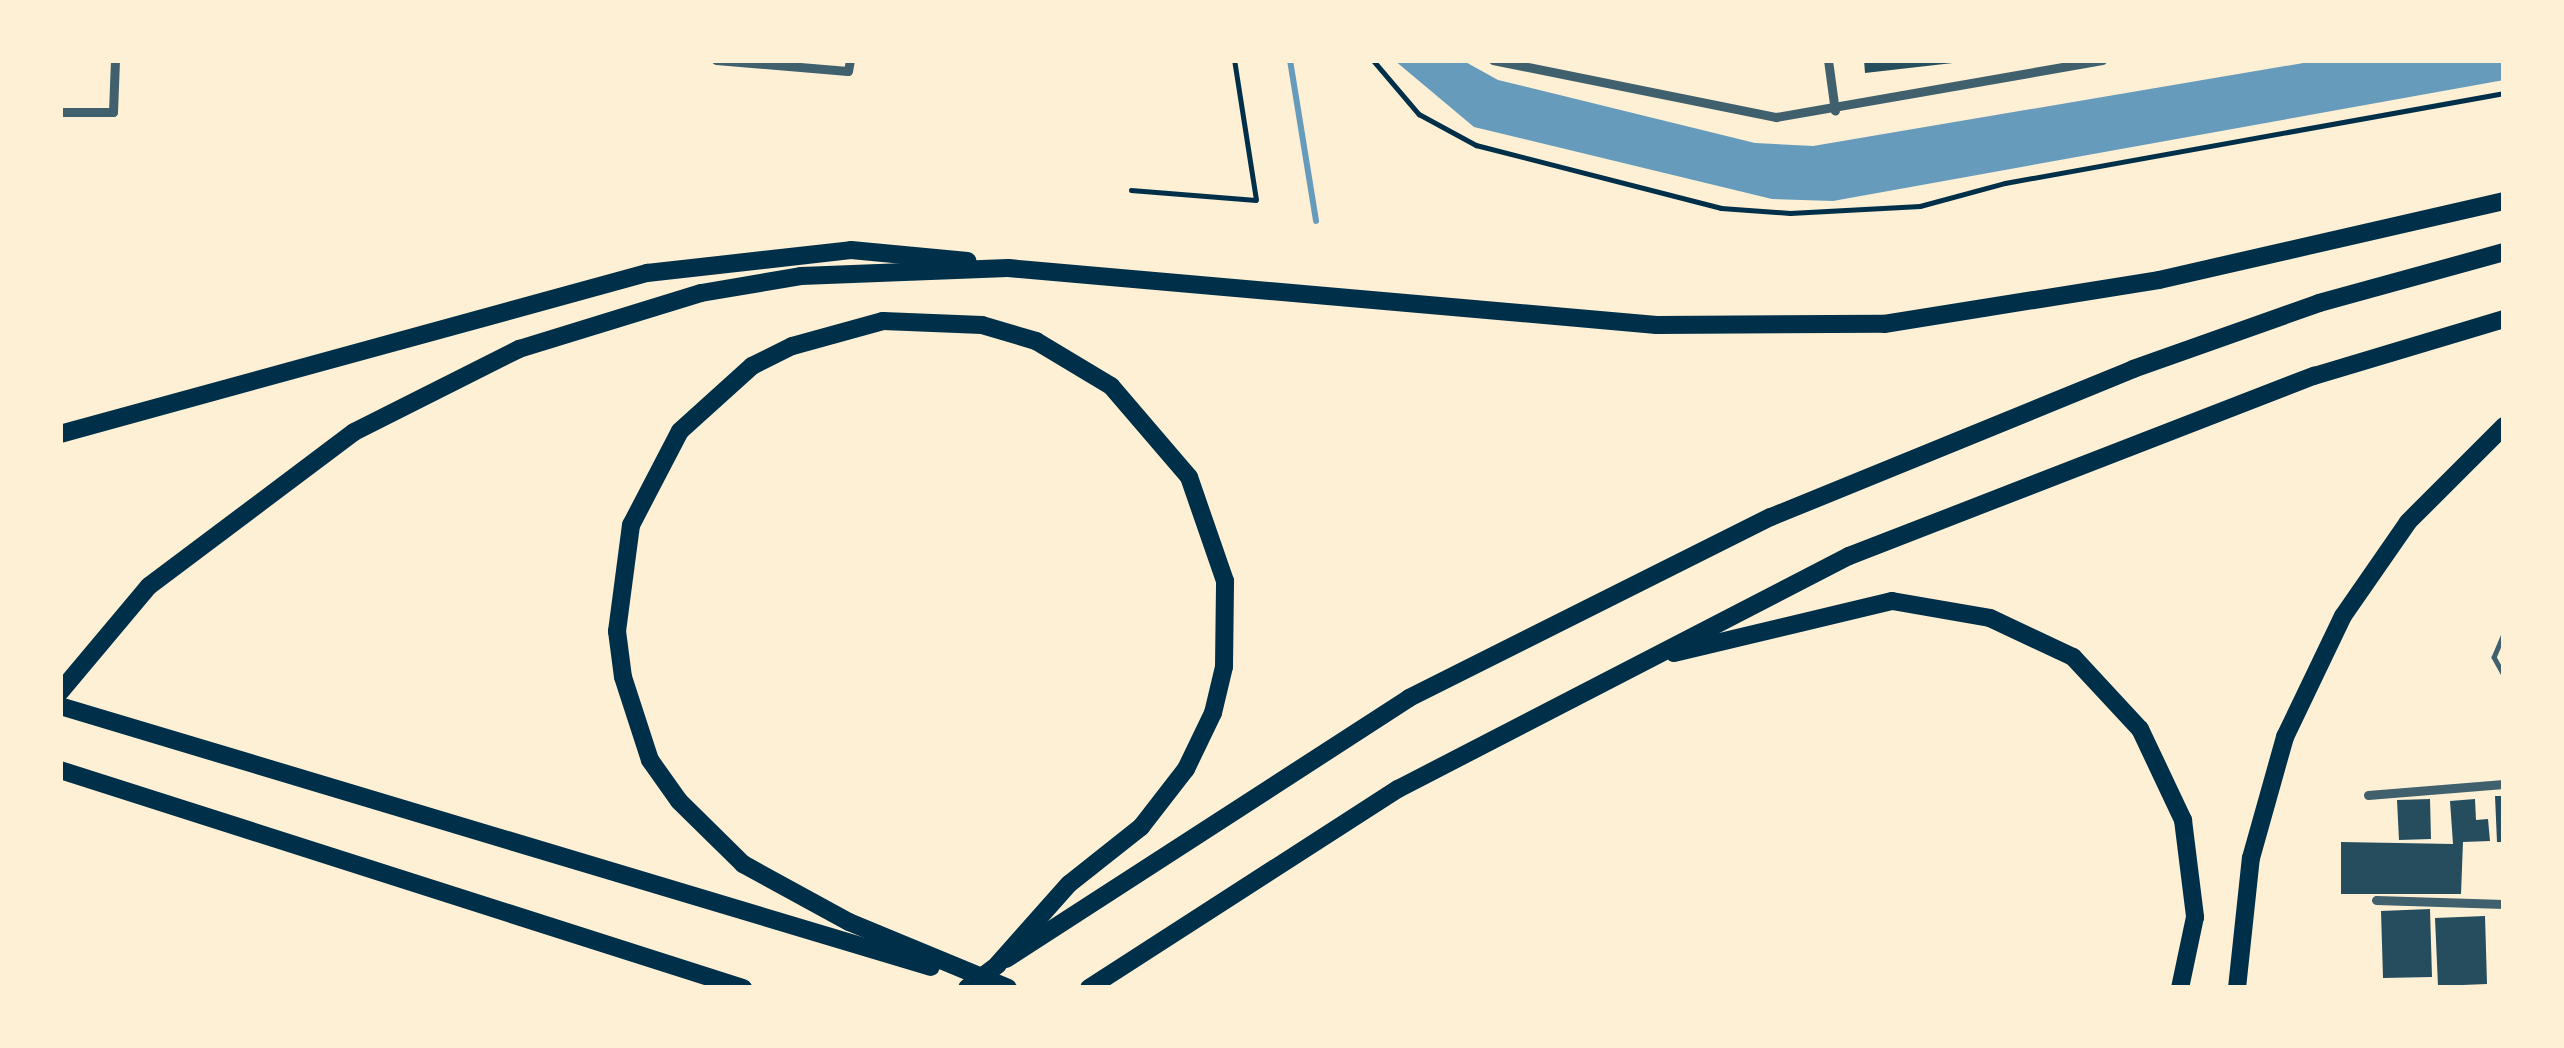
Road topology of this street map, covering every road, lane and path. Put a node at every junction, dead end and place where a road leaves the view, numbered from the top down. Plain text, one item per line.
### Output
1 (115, 60) edge
2 (716, 60) edge
3 (1234, 60) edge
4 (1373, 60) edge
5 (1493, 60) edge
6 (1828, 60) edge
7 (2102, 60) edge
8 (849, 66) edge
9 (2504, 94) edge
10 (1835, 111) junction
11 (60, 112) edge
12 (1131, 190) dead end
13 (2504, 201) edge
14 (2504, 252) edge
15 (1007, 268) junction
16 (2504, 319) edge
17 (2504, 426) edge
18 (60, 434) edge
19 (2504, 634) edge
20 (1634, 663) junction
21 (2504, 675) edge
22 (60, 692) edge
23 (60, 706) edge
24 (60, 770) edge
25 (2504, 784) edge
26 (2368, 795) dead end
27 (2376, 900) dead end
28 (2504, 904) edge
29 (997, 965) junction
30 (743, 988) edge
31 (967, 988) edge
32 (998, 988) edge
33 (1008, 988) edge
34 (1088, 988) edge
35 (2180, 988) edge
36 (2237, 988) edge

1 - 11 street
2 - 8 street
3 - 12 path
4 - 9 path
5 - 10 street
6 - 10 street
7 - 10 street
13 - 15 highway
14 - 29 highway
15 - 18 highway
15 - 22 highway
16 - 20 highway
17 - 36 highway
19 - 21 lane
20 - 34 highway
20 - 35 highway
23 - 32 highway
24 - 30 highway
25 - 26 street
27 - 28 street
29 - 31 highway
29 - 33 highway

